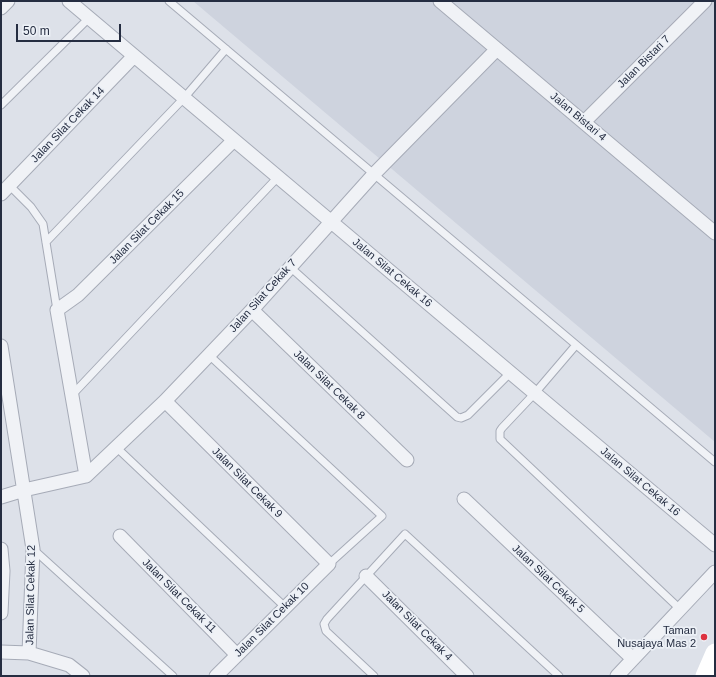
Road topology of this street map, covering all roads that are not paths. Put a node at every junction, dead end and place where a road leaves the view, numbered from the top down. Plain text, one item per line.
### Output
1 (8, 1) edge
2 (69, 1) edge
3 (169, 1) edge
4 (440, 1) edge
5 (705, 1) edge
6 (1, 8) edge
7 (89, 18) junction
8 (226, 49) junction
9 (497, 49) junction
10 (134, 56) junction
11 (184, 98) junction
12 (1, 105) edge
13 (584, 122) junction
14 (234, 140) junction
15 (374, 174) junction
16 (278, 177) junction
17 (6, 190) edge
18 (331, 222) junction
19 (715, 233) edge
20 (46, 242) junction
21 (290, 268) junction
22 (57, 310) junction
23 (252, 310) junction
24 (576, 345) junction
25 (1, 346) edge
26 (209, 355) junction
27 (510, 372) junction
28 (535, 393) junction
29 (72, 395) junction
30 (164, 401) junction
31 (116, 447) junction
32 (407, 460) dead end
33 (715, 462) edge
34 (86, 476) junction
35 (24, 490) junction
36 (1, 496) edge
37 (464, 499) dead end
38 (120, 536) dead end
39 (715, 545) edge
40 (33, 549) junction
41 (1, 550) edge
42 (329, 564) junction
43 (2, 571) edge
44 (715, 572) edge
45 (366, 576) junction
46 (285, 607) junction
47 (680, 609) junction
48 (1, 613) edge
49 (1, 652) edge
50 (29, 653) junction
51 (715, 654) edge
52 (237, 655) junction
53 (633, 659) junction
54 (83, 676) edge
55 (173, 676) edge
56 (216, 676) edge
57 (374, 676) edge
58 (467, 676) edge
59 (559, 676) edge
60 (617, 676) edge
61 (704, 676) edge

1 - 6 street
2 - 7 street, Jalan Silat Cekak 16
3 - 8 lane
4 - 9 street, Jalan Bistari 4
5 - 13 street, Jalan Bistari 7
7 - 10 street, Jalan Silat Cekak 16
7 - 12 lane
8 - 11 lane
8 - 15 lane
9 - 13 street, Jalan Bistari 4
9 - 15 street, Jalan Silat Cekak 7
10 - 11 street, Jalan Silat Cekak 16
10 - 17 street, Jalan Silat Cekak 14
11 - 14 street, Jalan Silat Cekak 16
11 - 20 lane
13 - 19 street, Jalan Bistari 4
14 - 16 street, Jalan Silat Cekak 16
14 - 22 street, Jalan Silat Cekak 15
15 - 18 street, Jalan Silat Cekak 7
15 - 24 lane
16 - 18 street, Jalan Silat Cekak 16
16 - 29 lane
17 - 20 lane
18 - 21 street, Jalan Silat Cekak 7
18 - 27 street, Jalan Silat Cekak 16
20 - 22 lane
21 - 23 street, Jalan Silat Cekak 7
21 - 27 lane
22 - 29 street
23 - 26 street, Jalan Silat Cekak 7
23 - 32 street, Jalan Silat Cekak 8
24 - 28 lane
24 - 33 lane
25 - 35 street, Jalan Silat Cekak 12
26 - 30 street, Jalan Silat Cekak 7
26 - 42 lane
27 - 28 street, Jalan Silat Cekak 16
28 - 39 street, Jalan Silat Cekak 16
28 - 47 lane
29 - 34 street
30 - 31 street, Jalan Silat Cekak 7
30 - 42 street, Jalan Silat Cekak 9
31 - 34 street, Jalan Silat Cekak 7
31 - 46 lane
34 - 35 street
35 - 36 street
35 - 40 street, Jalan Silat Cekak 12
37 - 53 street, Jalan Silat Cekak 5
38 - 52 street, Jalan Silat Cekak 11
40 - 50 street, Jalan Silat Cekak 12
40 - 55 lane
41 - 43 street
42 - 46 street, Jalan Silat Cekak 10
43 - 48 street
44 - 47 street
45 - 57 lane
45 - 58 street, Jalan Silat Cekak 4
45 - 59 lane
46 - 52 street, Jalan Silat Cekak 10
47 - 53 street
49 - 50 street
50 - 54 street
51 - 61 street
52 - 56 street, Jalan Silat Cekak 10
53 - 60 street

